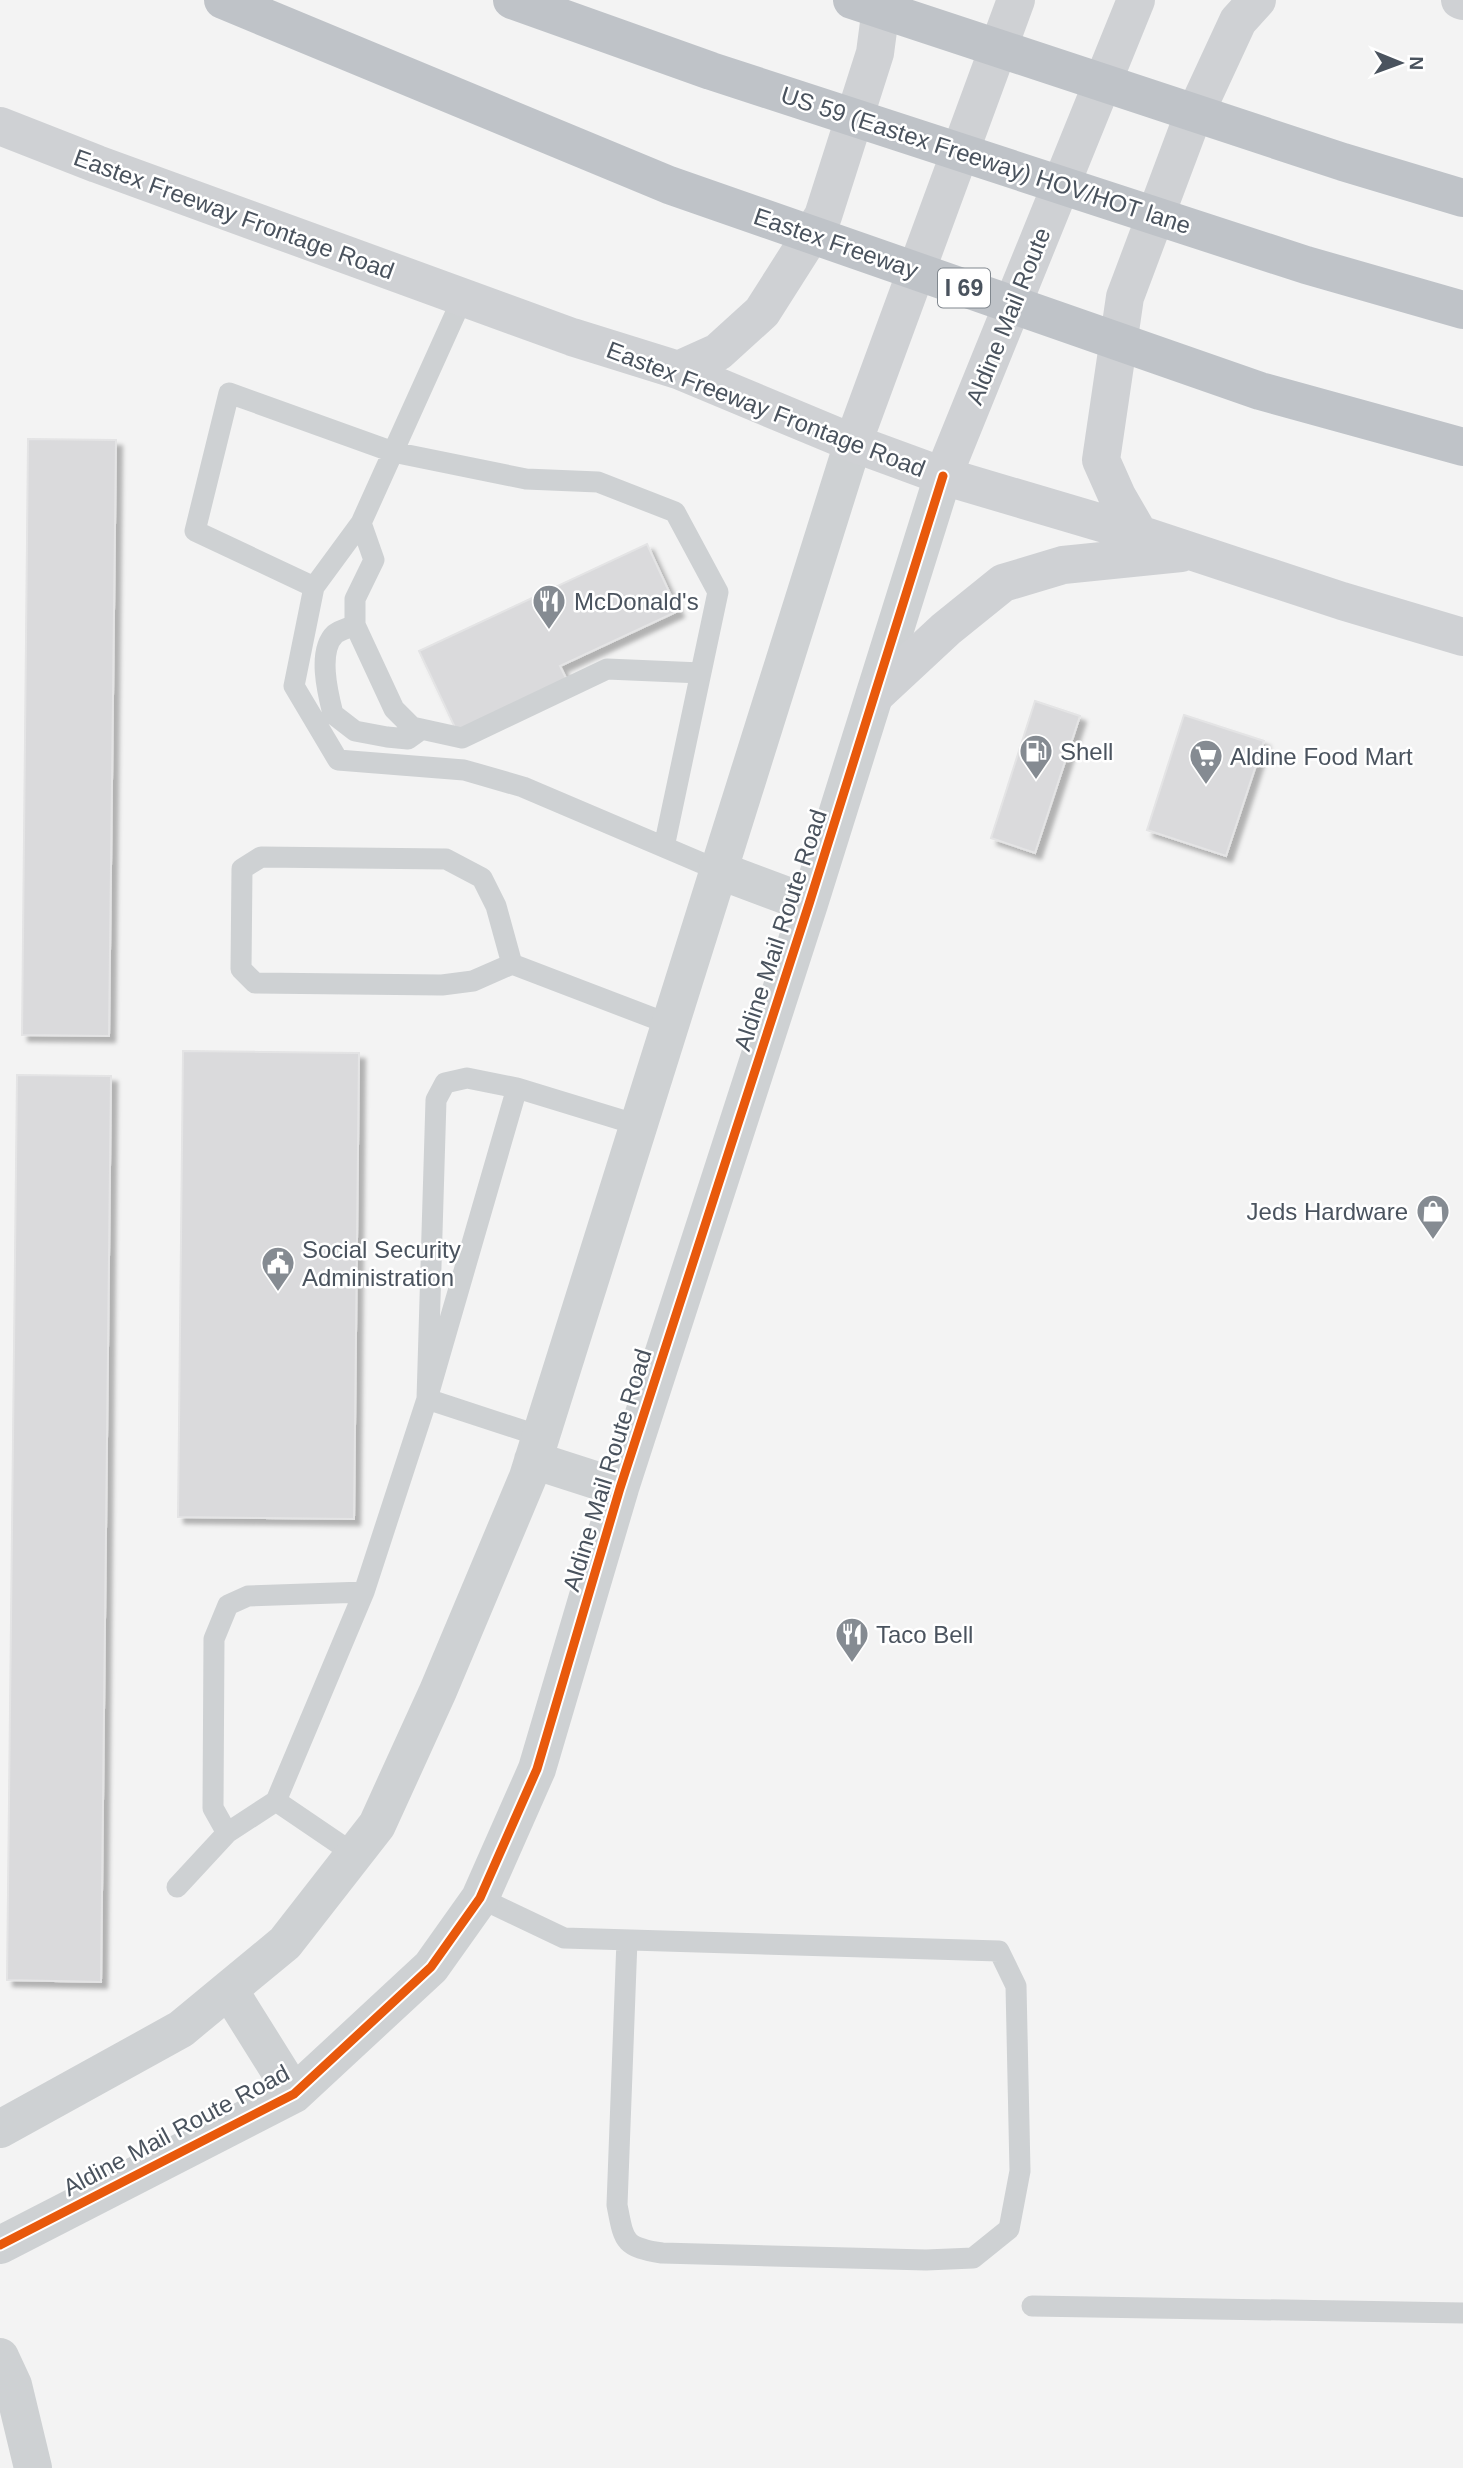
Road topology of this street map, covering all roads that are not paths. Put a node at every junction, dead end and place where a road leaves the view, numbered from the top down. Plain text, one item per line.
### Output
1 (223, 0) edge
2 (512, 0) edge
3 (852, 0) edge
4 (882, 0) edge
5 (1016, 0) edge
6 (1136, 0) edge
7 (1257, 0) edge
8 (0, 126) edge
9 (1463, 198) edge
10 (463, 298) junction
11 (1463, 310) edge
12 (678, 370) junction
13 (853, 443) junction
14 (1463, 447) edge
15 (393, 452) junction
16 (943, 476) junction
17 (361, 523) junction
18 (1139, 534) junction
19 (1195, 552) junction
20 (314, 587) junction
21 (355, 625) junction
22 (1463, 637) edge
23 (701, 673) junction
24 (875, 695) junction
25 (422, 729) junction
26 (664, 846) junction
27 (718, 870) junction
28 (809, 904) junction
29 (512, 964) junction
30 (669, 1024) junction
31 (517, 1088) junction
32 (638, 1125) junction
33 (427, 1399) junction
34 (537, 1448) junction
35 (620, 1488) junction
36 (364, 1592) junction
37 (276, 1801) junction
38 (227, 1833) junction
39 (354, 1854) junction
40 (177, 1887) dead end
41 (480, 1898) junction
42 (627, 1940) junction
43 (229, 1990) junction
44 (294, 2094) junction
45 (0, 2129) edge
46 (0, 2245) edge
47 (1032, 2306) dead end
48 (1463, 2313) edge
49 (0, 2357) edge
50 (33, 2468) edge

1 - 14 highway, Eastex Freeway / I 69
2 - 11 highway, US 59 (Eastex Freeway) HOV/HOT lane
3 - 9 highway
4 - 12 main road
5 - 13 main road
6 - 16 main road, Aldine Mail Route
7 - 18 main road
8 - 10 main road, Eastex Freeway Frontage Road
10 - 12 main road, Eastex Freeway Frontage Road
10 - 15 lane
12 - 13 main road, Eastex Freeway Frontage Road
13 - 16 main road, Eastex Freeway Frontage Road
13 - 27 street
15 - 17 lane
15 - 20 lane
15 - 23 lane
16 - 18 main road, Eastex Freeway Frontage Road
16 - 24 street, Aldine Mail Route Road
17 - 20 lane
17 - 21 lane
18 - 19 main road, Eastex Freeway Frontage Road
19 - 22 main road, Eastex Freeway Frontage Road
19 - 24 main road
20 - 26 lane
21 - 25 lane
21 - 25 lane
23 - 25 lane
23 - 26 lane
24 - 28 street, Aldine Mail Route Road
26 - 27 lane
27 - 28 street
27 - 30 street
28 - 35 street, Aldine Mail Route Road
29 - 29 lane
29 - 30 lane
30 - 32 street
31 - 32 lane
31 - 33 lane
31 - 33 lane
32 - 34 street
33 - 34 lane
33 - 36 lane
34 - 35 street
34 - 39 street
35 - 41 street, Aldine Mail Route Road
36 - 37 lane
36 - 38 lane
37 - 38 lane
37 - 39 lane
38 - 40 lane
39 - 43 street
41 - 42 lane
41 - 44 street, Aldine Mail Route Road
42 - 42 lane
43 - 44 street
43 - 45 street
44 - 46 street, Aldine Mail Route Road
47 - 48 lane
49 - 50 street

